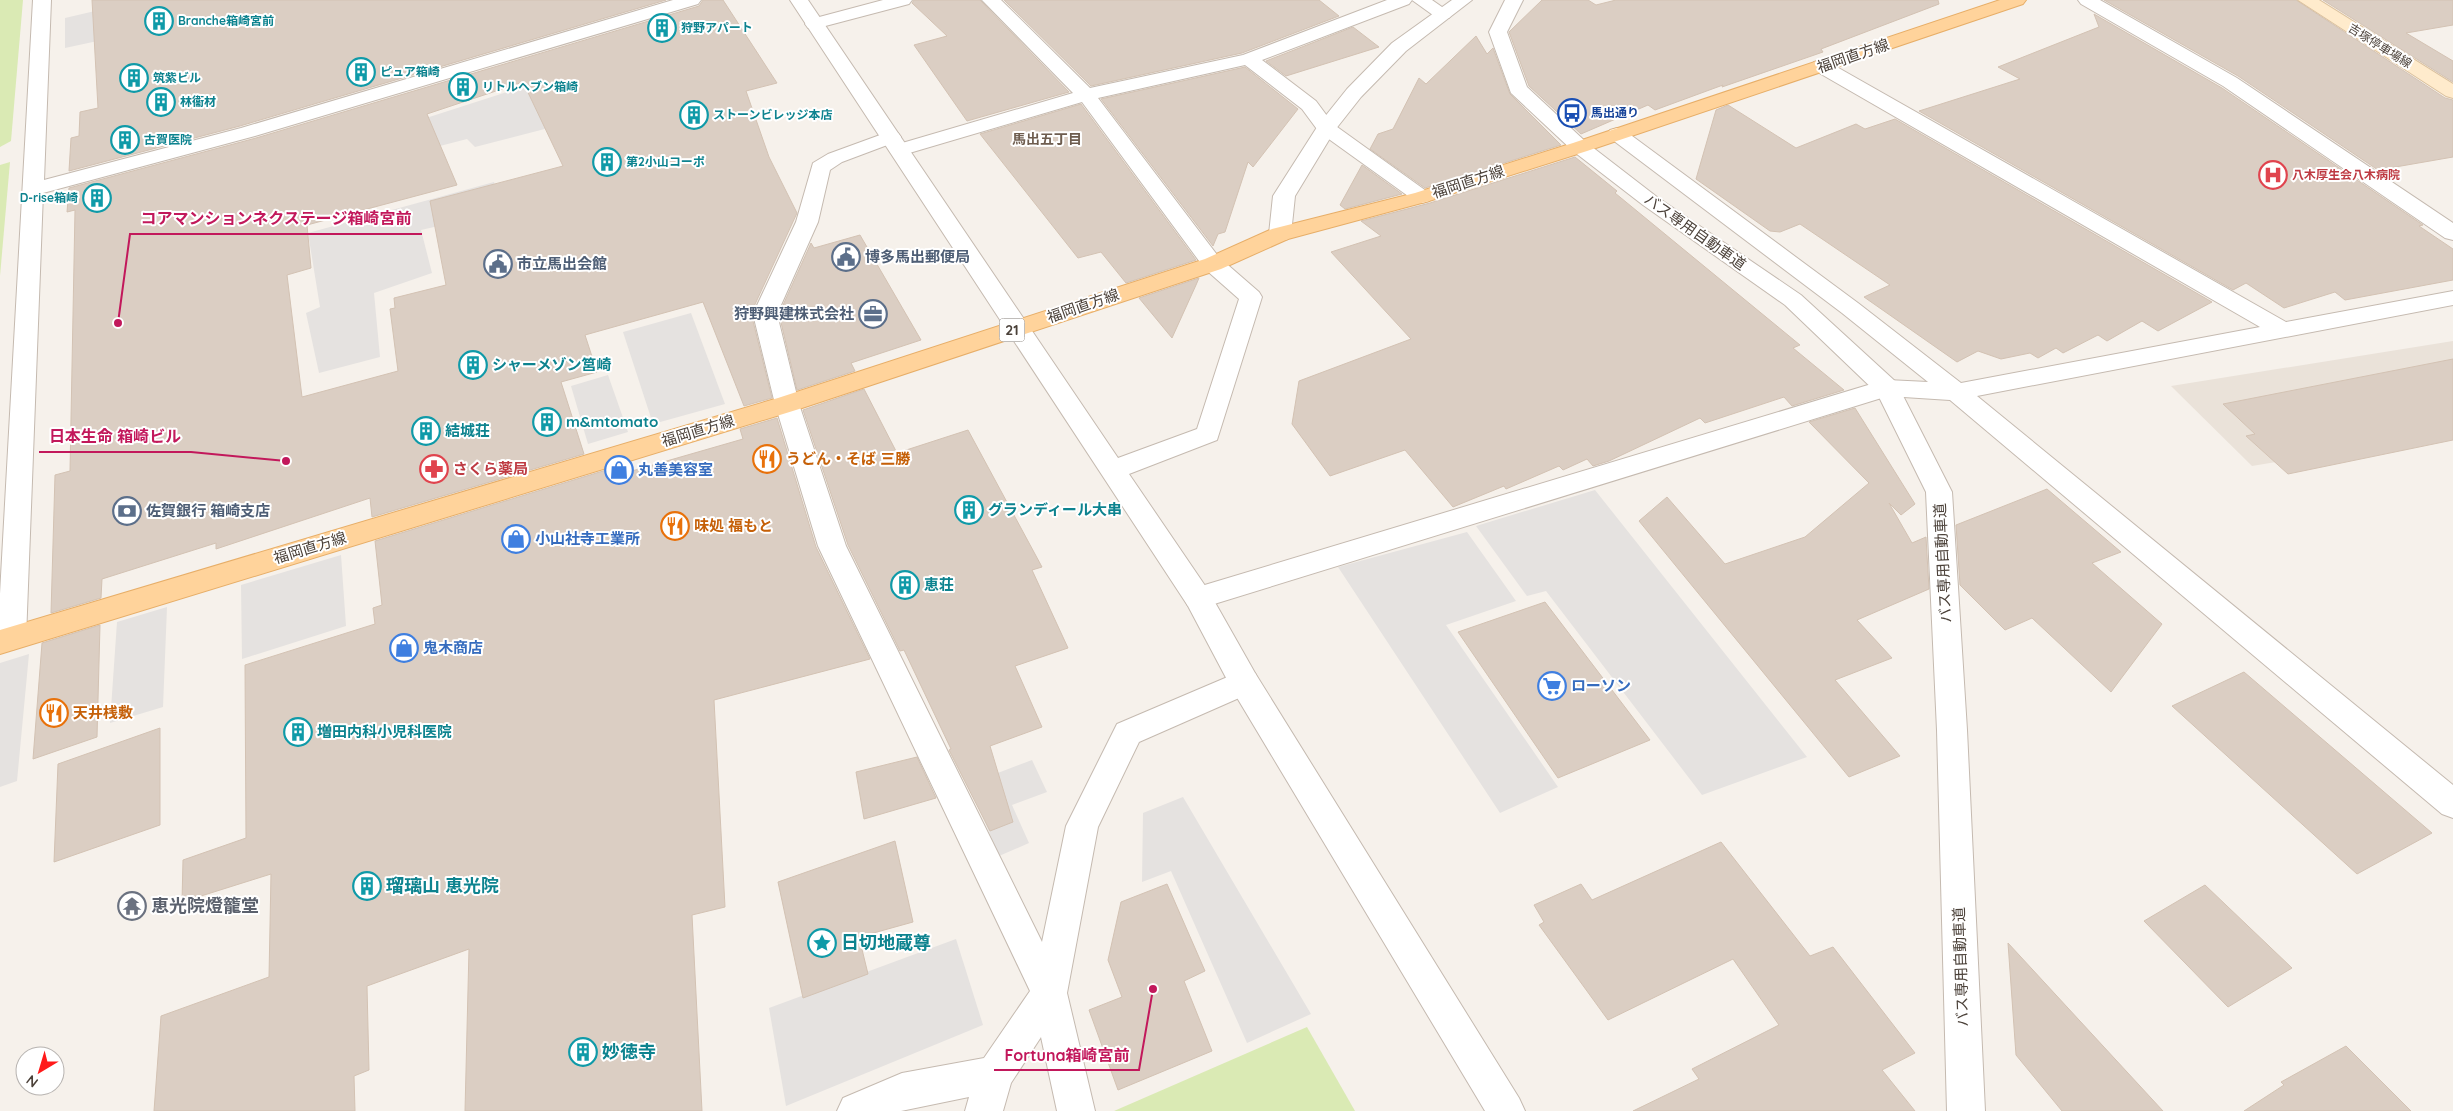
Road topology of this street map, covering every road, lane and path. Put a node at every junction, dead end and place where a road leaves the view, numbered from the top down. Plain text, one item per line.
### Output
1 (42, 0) edge
2 (692, 0) edge
3 (798, 0) edge
4 (903, 0) edge
5 (991, 0) edge
6 (1403, 0) edge
7 (1420, 0) edge
8 (1463, 0) edge
9 (1514, 0) edge
10 (2017, 0) edge
11 (2087, 0) edge
12 (2307, 0) edge
13 (646, 6) edge
14 (1443, 14) junction
15 (814, 24) junction
16 (1248, 60) junction
17 (1821, 66) junction
18 (2453, 92) edge
19 (1086, 95) junction
20 (1326, 128) junction
21 (1616, 134) junction
22 (895, 143) junction
23 (1580, 147) junction
24 (35, 188) junction
25 (1422, 197) junction
26 (2453, 233) edge
27 (1280, 234) junction
28 (1213, 264) junction
29 (2453, 298) edge
30 (1018, 328) junction
31 (2283, 330) junction
32 (1887, 388) junction
33 (1956, 392) junction
34 (787, 404) junction
35 (1111, 471) junction
36 (1198, 598) junction
37 (6, 640) edge
38 (1244, 682) junction
39 (2453, 804) edge
40 (1049, 993) junction
41 (995, 1074) junction
42 (856, 1111) edge
43 (984, 1111) edge
44 (1076, 1111) edge
45 (1506, 1111) edge
46 (1966, 1111) edge

1 - 24 street
2 - 13 street
3 - 15 street
4 - 15 street
5 - 19 street
6 - 16 street
7 - 14 street
8 - 14 street
9 - 23 street, バス専用自動車道
10 - 17 main road, 福岡直方線 / 21
11 - 26 street
12 - 18 main road, 吉塚停車場線
13 - 24 street
14 - 20 street
15 - 22 street
16 - 19 street
16 - 20 street
17 - 21 main road, 福岡直方線 / 21
17 - 31 street
19 - 22 street
19 - 28 street
20 - 25 street
20 - 27 street
21 - 23 main road, 福岡直方線 / 21
21 - 33 street
22 - 30 street
22 - 34 street
23 - 25 main road, 福岡直方線 / 21
23 - 32 street, バス専用自動車道
24 - 37 street
25 - 27 main road, 福岡直方線 / 21
27 - 28 main road, 福岡直方線 / 21
28 - 30 main road, 福岡直方線 / 21
28 - 35 street
29 - 31 street
30 - 34 main road, 福岡直方線 / 21
30 - 35 street
31 - 33 street
32 - 33 street
32 - 36 street
32 - 46 street, バス専用自動車道
33 - 39 street
34 - 37 main road, 福岡直方線 / 21
34 - 40 street
35 - 36 street
36 - 38 street
38 - 40 street
38 - 45 street
40 - 41 street
40 - 44 street
41 - 42 street
41 - 43 street

